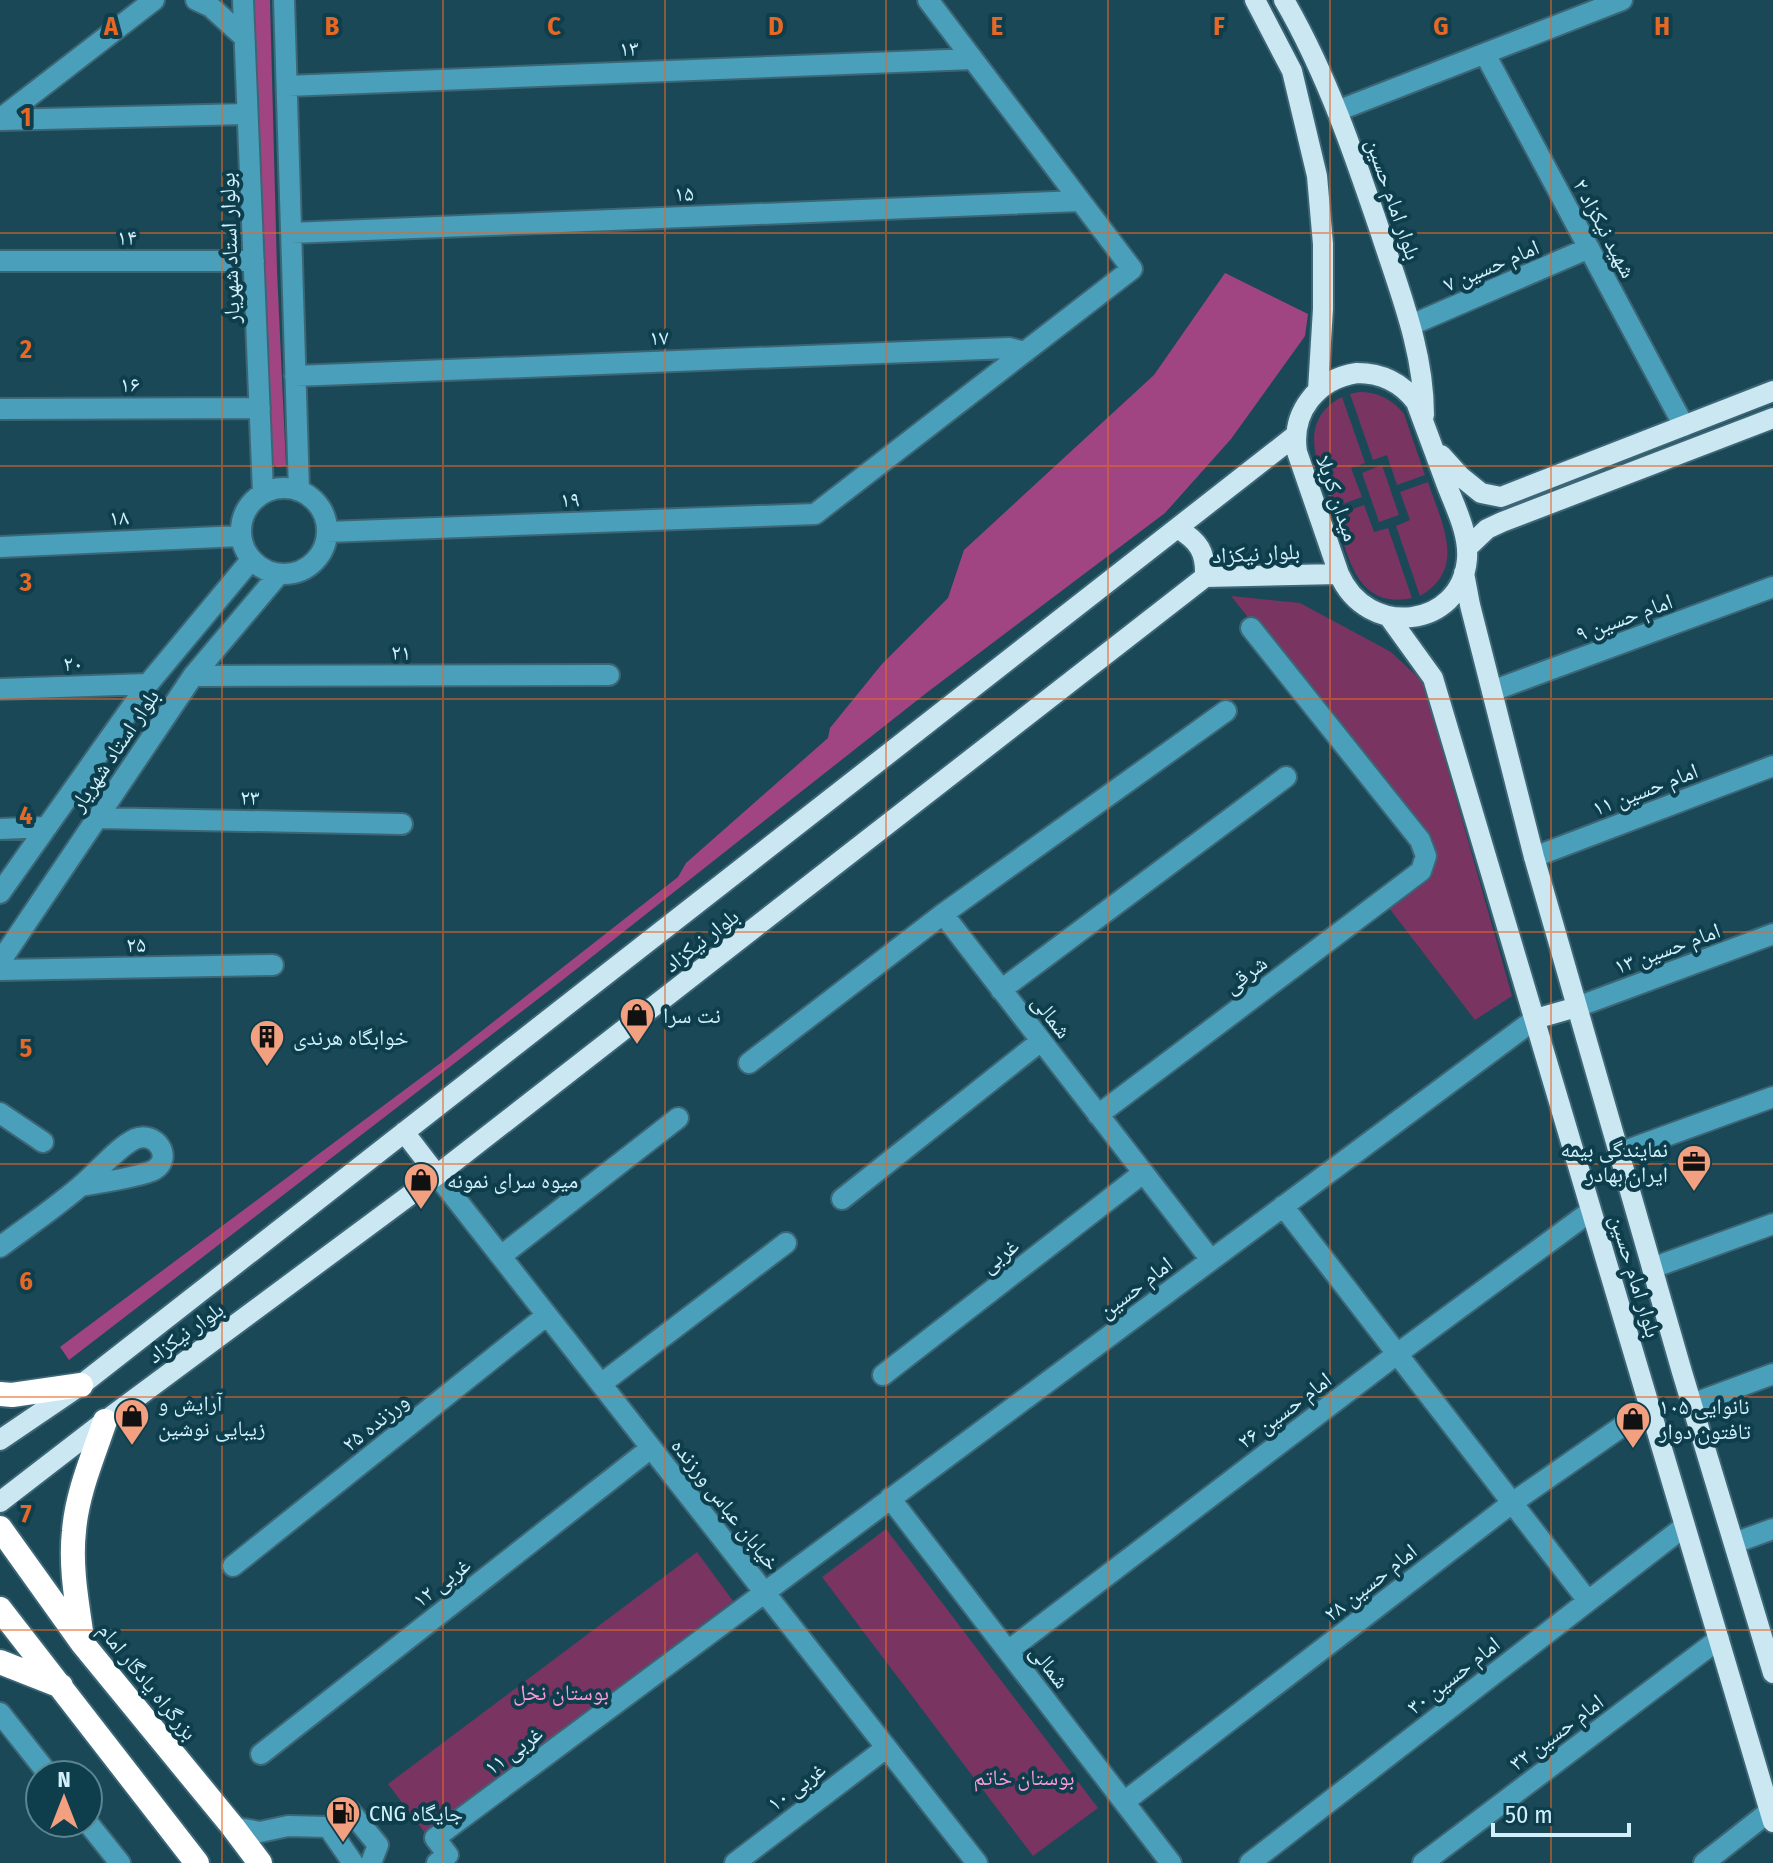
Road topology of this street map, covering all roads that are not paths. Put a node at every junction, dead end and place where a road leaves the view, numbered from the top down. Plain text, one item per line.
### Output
1 (154, 0) edge
2 (196, 0) edge
3 (243, 0) edge
4 (284, 0) edge
5 (928, 0) edge
6 (1255, 0) edge
7 (1284, 0) edge
8 (1622, 0) edge
9 (244, 37) junction
10 (1485, 54) junction
11 (973, 59) junction
12 (287, 86) junction
13 (1337, 111) junction
14 (247, 114) junction
15 (0, 120) edge
16 (1080, 201) junction
17 (291, 233) junction
18 (1589, 248) junction
19 (0, 261) edge
20 (254, 261) junction
21 (1411, 325) junction
22 (1025, 352) junction
23 (295, 376) junction
24 (1318, 390) junction
25 (1773, 391) edge
26 (260, 408) junction
27 (0, 409) edge
28 (1773, 418) edge
29 (1424, 423) junction
30 (1684, 426) junction
31 (1296, 435) junction
32 (1433, 447) junction
33 (299, 491) junction
34 (263, 493) junction
35 (1177, 528) junction
36 (327, 532) junction
37 (240, 536) junction
38 (0, 547) edge
39 (1467, 548) junction
40 (251, 560) junction
41 (1464, 573) junction
42 (279, 574) junction
43 (1339, 574) junction
44 (1205, 577) junction
45 (1773, 587) edge
46 (1389, 617) junction
47 (1251, 628) dead end
48 (609, 675) dead end
49 (193, 676) junction
50 (148, 684) junction
51 (0, 689) edge
52 (1492, 691) junction
53 (1226, 711) dead end
54 (1773, 766) edge
55 (1286, 777) dead end
56 (97, 818) junction
57 (402, 824) dead end
58 (47, 827) junction
59 (0, 829) edge
60 (1534, 857) junction
61 (0, 893) edge
62 (943, 914) junction
63 (1773, 934) edge
64 (0, 962) edge
65 (273, 965) dead end
66 (0, 970) edge
67 (1001, 990) junction
68 (1577, 1007) junction
69 (1535, 1019) junction
70 (1041, 1041) junction
71 (749, 1063) dead end
72 (1773, 1097) edge
73 (0, 1113) edge
74 (1098, 1115) junction
75 (678, 1118) dead end
76 (404, 1132) junction
77 (43, 1142) dead end
78 (1619, 1153) junction
79 (1143, 1173) junction
80 (437, 1175) junction
81 (81, 1186) dead end
82 (842, 1199) dead end
83 (1283, 1206) junction
84 (1591, 1211) junction
85 (1773, 1224) edge
86 (786, 1243) dead end
87 (0, 1247) edge
88 (501, 1256) junction
89 (1211, 1260) junction
90 (1652, 1268) junction
91 (547, 1315) junction
92 (1397, 1354) junction
93 (1773, 1374) edge
94 (883, 1375) dead end
95 (601, 1384) junction
96 (81, 1385) junction
97 (0, 1394) edge
98 (1692, 1404) junction
99 (1650, 1407) junction
100 (105, 1421) junction
101 (0, 1440) edge
102 (651, 1448) junction
103 (890, 1498) junction
104 (0, 1502) edge
105 (1512, 1503) junction
106 (1685, 1526) junction
107 (0, 1528) edge
108 (1773, 1529) edge
109 (1734, 1543) junction
110 (233, 1566) dead end
111 (764, 1592) junction
112 (1588, 1601) junction
113 (0, 1609) edge
114 (1719, 1639) junction
115 (83, 1644) junction
116 (1008, 1651) junction
117 (0, 1662) edge
118 (1773, 1671) edge
119 (62, 1687) junction
120 (0, 1713) edge
121 (886, 1748) junction
122 (261, 1754) dead end
123 (36, 1759) edge
124 (1124, 1802) junction
125 (1772, 1816) edge
126 (233, 1827) junction
127 (328, 1827) junction
128 (101, 1839) edge
129 (374, 1854) edge
130 (120, 1863) edge
131 (197, 1863) edge
132 (260, 1863) edge
133 (353, 1863) edge
134 (437, 1863) edge
135 (735, 1863) edge
136 (977, 1863) edge
137 (1171, 1863) edge
138 (1250, 1863) edge
139 (1423, 1863) edge
140 (1704, 1863) edge

1 - 15 street
2 - 9 street
3 - 9 street, بولوار استاد شهریار
4 - 12 street
5 - 11 street
6 - 24 main road
7 - 13 main road, بلوار امام حسین
8 - 10 street
9 - 14 street, بولوار استاد شهریار
10 - 13 street
10 - 18 street, شهید نیکزاد ۲
11 - 12 street, ۱۳
11 - 16 street
12 - 17 street
13 - 21 main road, بلوار امام حسین
14 - 15 street
14 - 20 street, بولوار استاد شهریار
16 - 17 street, ۱۵
16 - 22 street
17 - 23 street
18 - 21 street, امام حسین ۷
18 - 30 street, شهید نیکزاد ۲
19 - 20 street, ۱۴
20 - 26 street, بولوار استاد شهریار
21 - 29 main road, بلوار امام حسین
22 - 23 street, ۱۷
22 - 36 street, ۱۹
23 - 33 street
24 - 29 main road
24 - 31 main road, میدان کربلا
25 - 30 main road
26 - 27 street, ۱۶
26 - 34 street, بولوار استاد شهریار
28 - 39 main road
29 - 32 main road
30 - 32 main road
31 - 35 main road, بلوار نیکزاد
31 - 43 main road, میدان کربلا
32 - 39 main road
33 - 34 street
33 - 36 street
34 - 37 street
35 - 44 main road
35 - 76 main road, بلوار نیکزاد
36 - 42 street
37 - 38 street, ۱۸
37 - 40 street
39 - 41 main road
40 - 42 street
40 - 50 street, بلوار استاد شهریار
41 - 46 main road
41 - 52 main road, بلوار امام حسین
42 - 49 street, بلوار استاد شهریار
43 - 44 main road, بلوار نیکزاد
43 - 46 main road, میدان کربلا
44 - 80 main road, بلوار نیکزاد
45 - 52 street, امام حسین ۹
46 - 69 main road, بلوار امام حسین
47 - 74 street, شرقی
48 - 49 street, ۲۱
49 - 56 street, بلوار استاد شهریار
50 - 51 street, ۲۰
50 - 58 street, بلوار استاد شهریار
52 - 60 main road, بلوار امام حسین
53 - 62 street
54 - 60 street, امام حسین ۱۱
55 - 67 street
56 - 57 street, ۲۳
56 - 64 street, بلوار استاد شهریار
58 - 59 street
58 - 61 street, بلوار استاد شهریار
60 - 68 main road, بلوار امام حسین
62 - 67 street, شمالی
62 - 71 street
63 - 68 street, امام حسین ۱۳
65 - 66 street, ۲۵
67 - 70 street, شمالی
68 - 69 main road
68 - 78 main road, بلوار امام حسین
69 - 83 street, امام حسین
69 - 84 main road, بلوار امام حسین
70 - 74 street, شمالی
70 - 82 street
72 - 78 street
73 - 77 street
74 - 79 street, شمالی
75 - 88 street
76 - 80 main road
76 - 96 main road, بلوار نیکزاد
78 - 90 main road, بلوار امام حسین
79 - 89 street, شمالی
79 - 94 street, غربی
80 - 88 street, خیابان عباس ورزنده
80 - 100 main road, بلوار نیکزاد
81 - 87 street
83 - 89 street, امام حسین
83 - 92 street
84 - 92 street, امام حسین ۲۶
84 - 99 main road, بلوار امام حسین
85 - 90 street
86 - 95 street
88 - 91 street, خیابان عباس ورزنده
89 - 103 street, امام حسین
90 - 98 main road, بلوار امام حسین
91 - 95 street, خیابان عباس ورزنده
91 - 110 street, ورزنده ۲۵
92 - 105 street
92 - 116 street, امام حسین ۲۶
93 - 98 street
95 - 102 street, خیابان عباس ورزنده
96 - 97 highway
96 - 101 main road, بلوار نیکزاد
98 - 109 main road, بلوار امام حسین
99 - 105 street, امام حسین ۲۸
99 - 106 main road, بلوار امام حسین
100 - 104 main road, بلوار نیکزاد
100 - 115 highway
102 - 111 street, خیابان عباس ورزنده
102 - 122 street, غربی ۱۲
103 - 111 street, امام حسین
103 - 116 street, شمالی
105 - 112 street
105 - 124 street, امام حسین ۲۸
106 - 112 street, امام حسین ۳۰
106 - 114 main road, بلوار امام حسین
107 - 115 highway, بزرگراه یادگار امام
108 - 109 street
109 - 118 main road, بلوار امام حسین
111 - 121 street, خیابان عباس ورزنده
111 - 134 street, غربی ۱۱
112 - 138 street, امام حسین ۳۰
113 - 119 highway
114 - 125 main road, بلوار امام حسین
114 - 139 street, امام حسین ۳۲
115 - 126 highway, بزرگراه یادگار امام
116 - 124 street, شمالی
117 - 119 highway
119 - 131 highway
120 - 123 street
121 - 135 street, غربی ۱۰
121 - 136 street, خیابان عباس ورزنده
124 - 137 street, شمالی
125 - 140 street
126 - 127 street
126 - 132 highway, بزرگراه یادگار امام
127 - 129 street
127 - 133 street
128 - 130 street

